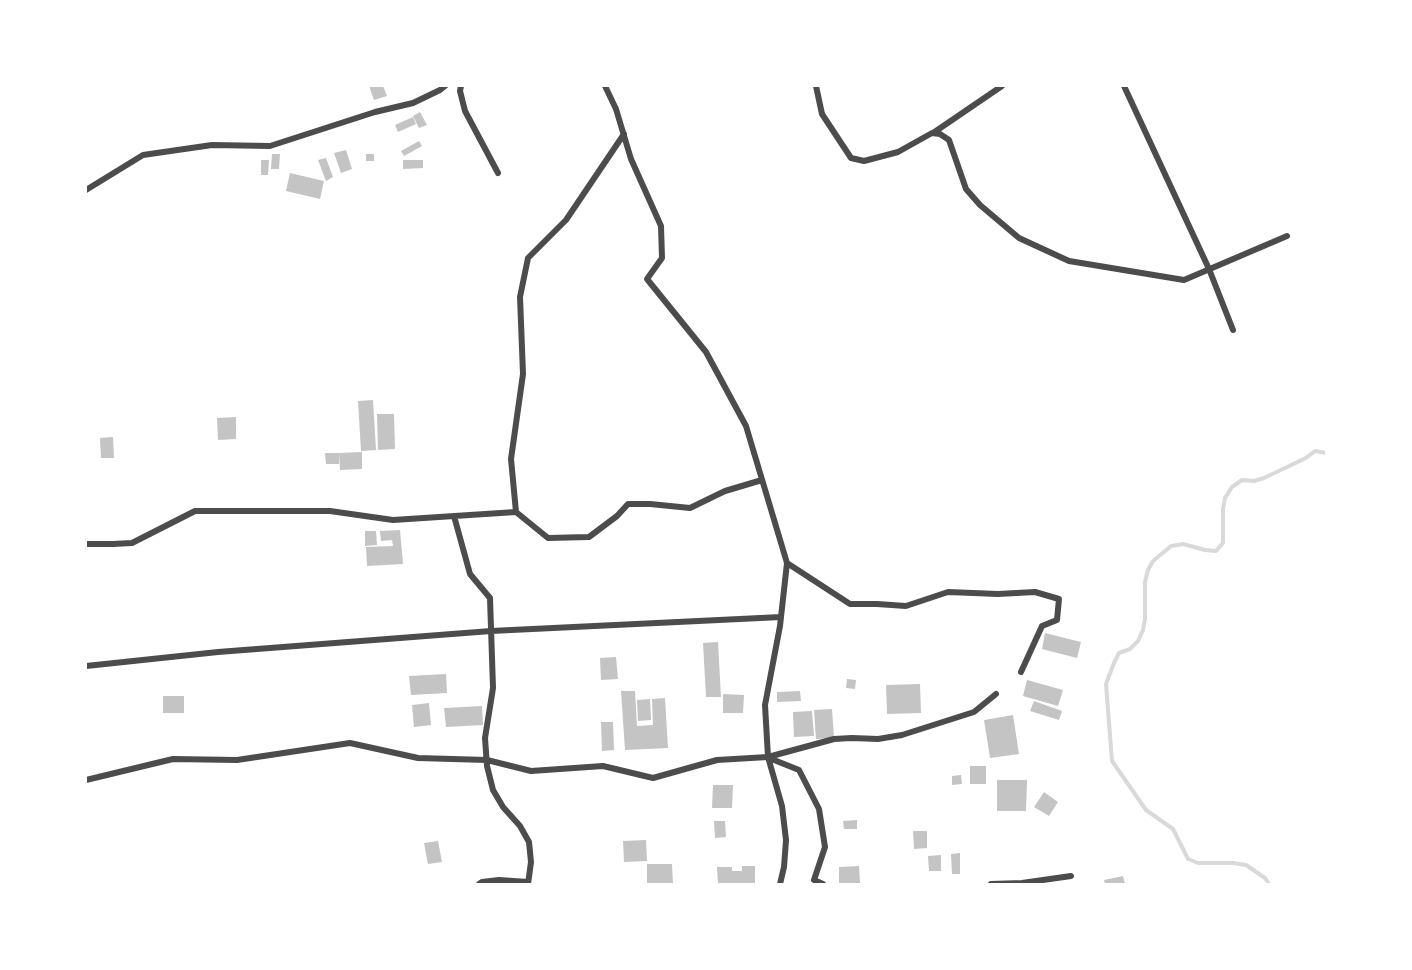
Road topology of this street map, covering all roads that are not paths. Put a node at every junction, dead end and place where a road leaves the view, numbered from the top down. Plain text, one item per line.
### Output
1 (445, 86) edge
2 (461, 86) edge
3 (605, 86) edge
4 (816, 86) edge
5 (1002, 86) edge
6 (1124, 86) edge
7 (624, 134) junction
8 (932, 134) junction
9 (498, 173) dead end
10 (86, 190) edge
11 (1287, 236) dead end
12 (1209, 269) junction
13 (1233, 330) dead end
14 (762, 480) junction
15 (516, 512) junction
16 (454, 516) junction
17 (86, 544) edge
18 (786, 563) junction
19 (781, 617) junction
20 (491, 631) junction
21 (86, 666) edge
22 (1021, 672) dead end
23 (996, 694) dead end
24 (768, 757) junction
25 (487, 760) junction
26 (86, 780) edge
27 (1071, 876) dead end
28 (814, 879) junction
29 (528, 883) edge
30 (479, 885) edge
31 (780, 885) edge
32 (806, 885) edge
33 (823, 885) edge
34 (992, 885) edge

1 - 10 street
2 - 9 street
3 - 7 street
4 - 8 street
5 - 8 street
6 - 12 street
7 - 14 street
7 - 15 street
8 - 12 street
11 - 12 street
12 - 13 street
14 - 15 street
14 - 18 street
15 - 16 street
16 - 17 street
16 - 20 street
18 - 19 street
18 - 22 street
19 - 20 street
19 - 24 street
20 - 21 street
20 - 25 street
23 - 24 street
24 - 25 street
24 - 28 street
24 - 31 street
25 - 26 street
25 - 29 street
27 - 34 street
28 - 32 street
28 - 33 street
29 - 30 street

